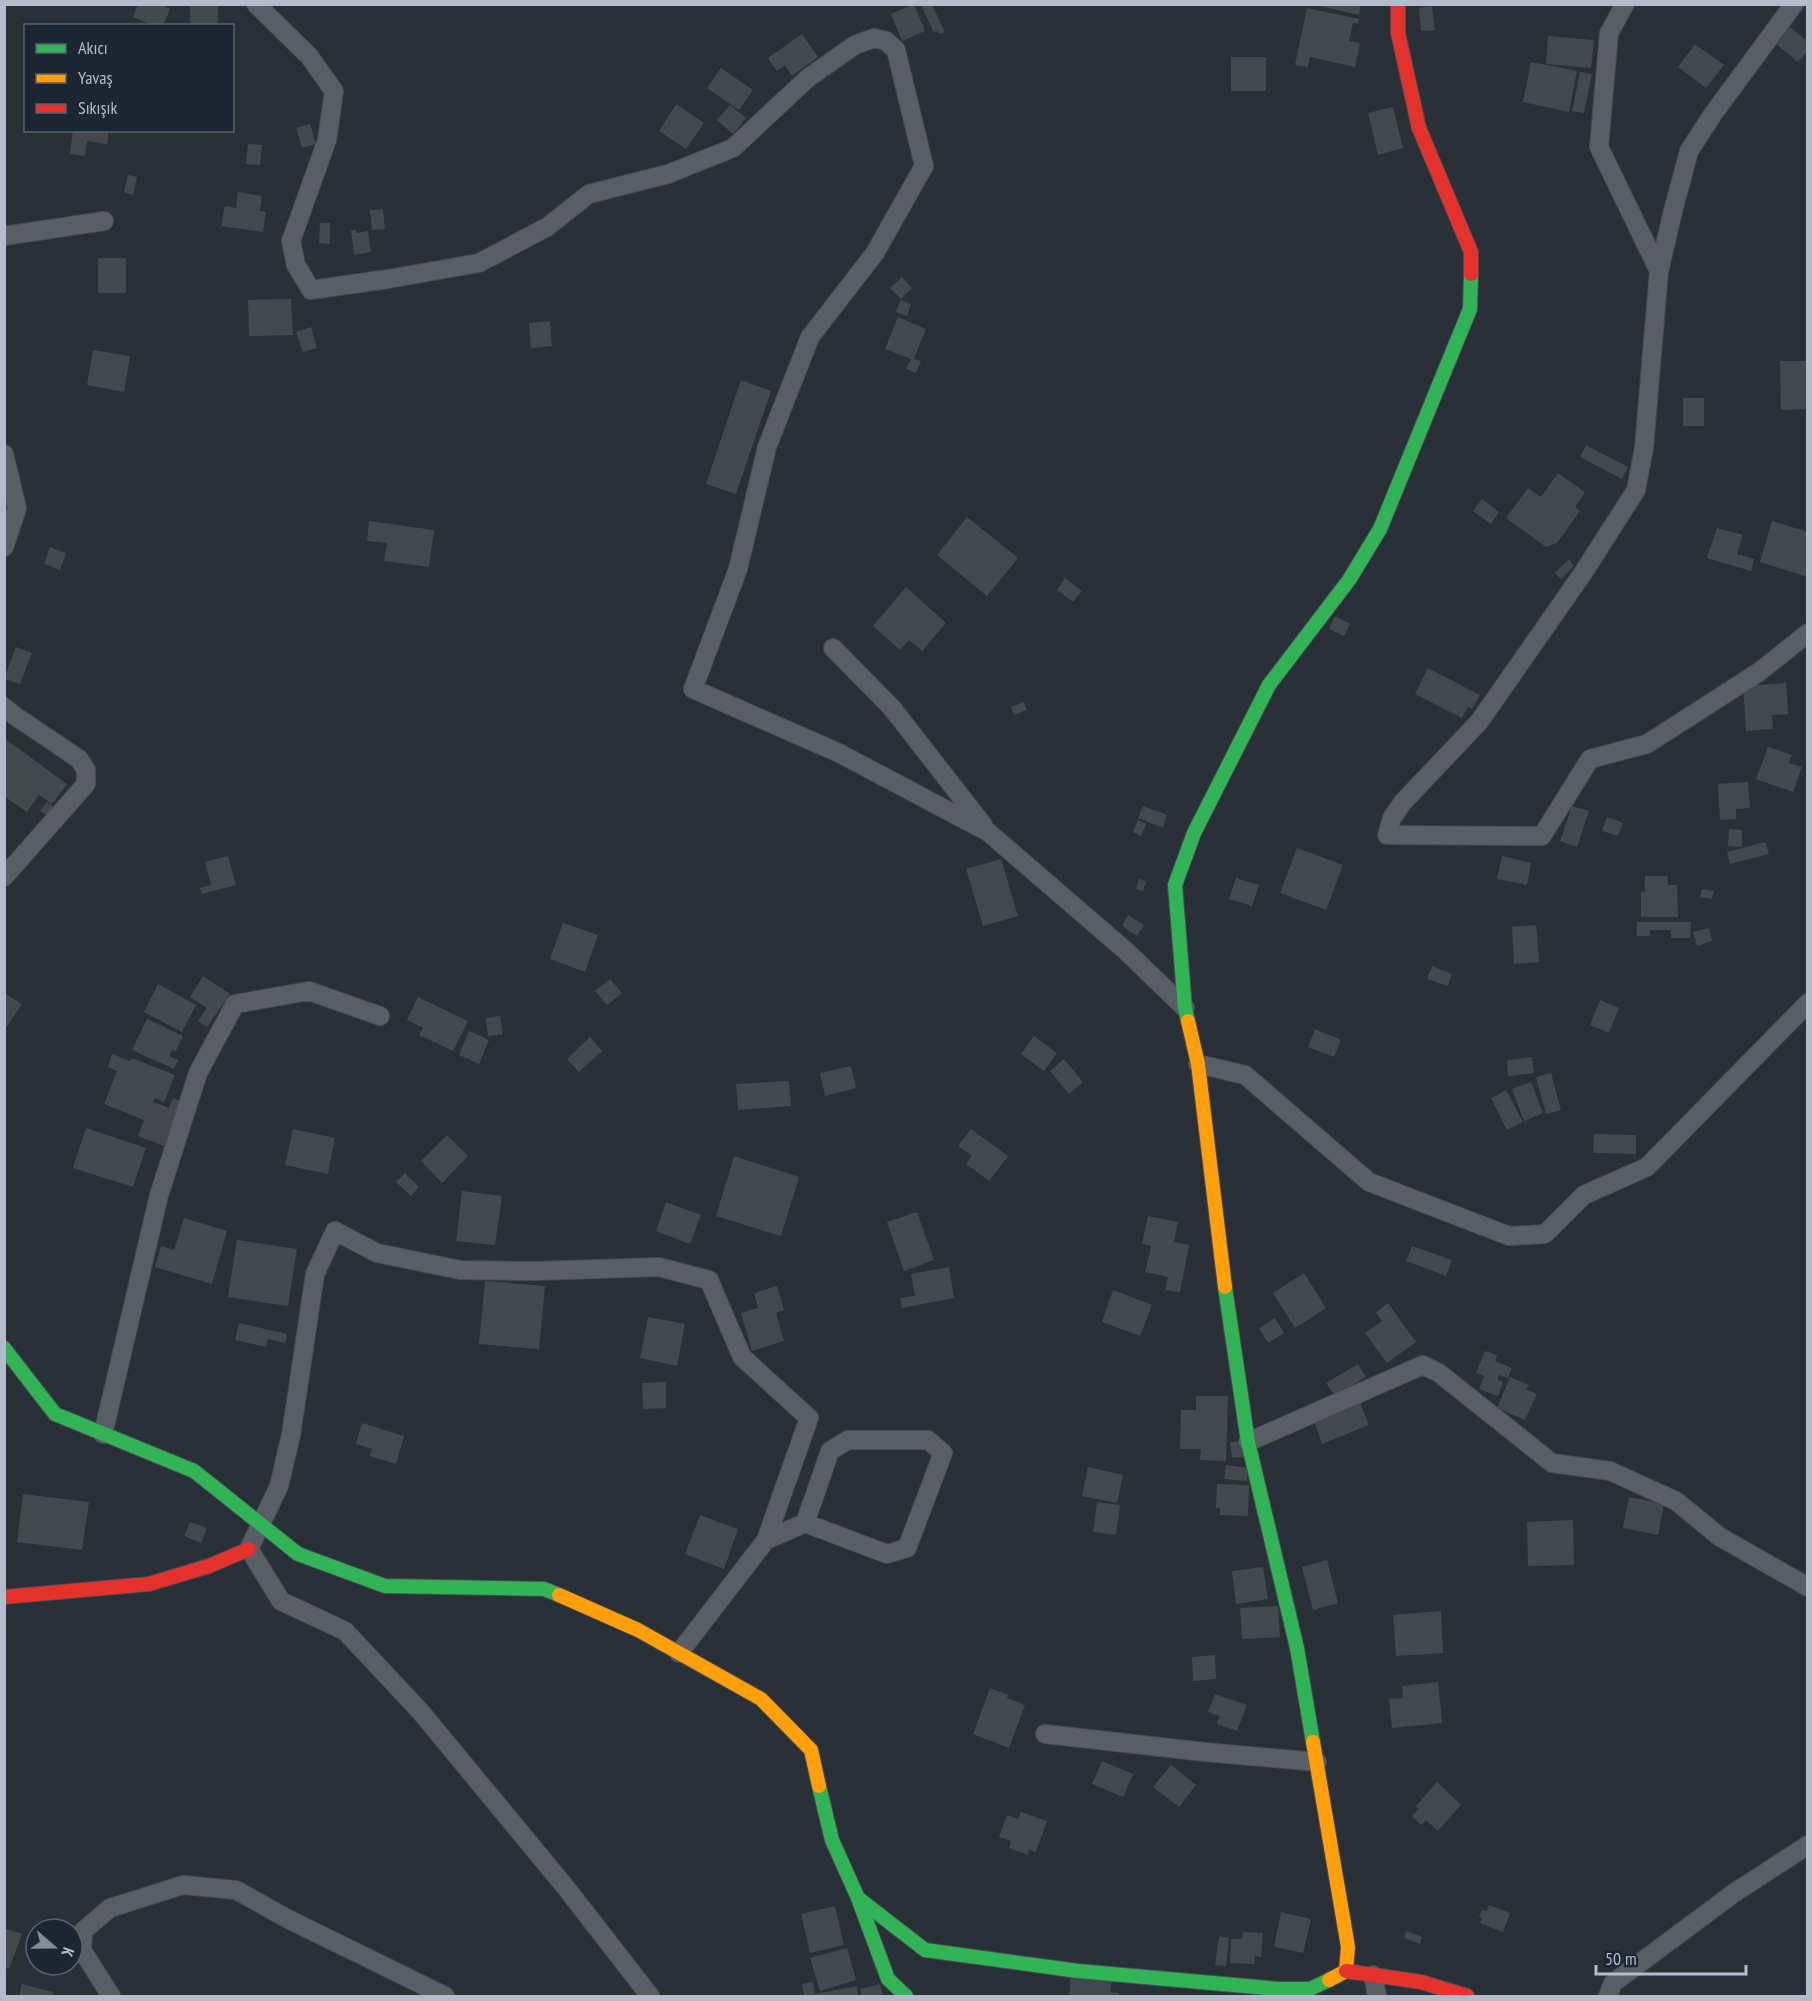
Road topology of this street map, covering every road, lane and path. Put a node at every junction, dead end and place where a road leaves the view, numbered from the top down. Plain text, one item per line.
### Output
1 (256, 4) edge
2 (1398, 4) edge
3 (1625, 4) edge
4 (1794, 4) edge
5 (104, 221) dead end
6 (4, 236) edge
7 (1659, 271) junction
8 (4, 454) edge
9 (4, 546) edge
10 (1808, 633) edge
11 (833, 648) dead end
12 (4, 707) edge
13 (988, 832) junction
14 (4, 877) edge
15 (1808, 1003) edge
16 (1185, 1008) junction
17 (380, 1016) dead end
18 (1198, 1064) junction
19 (4, 1348) edge
20 (103, 1434) junction
21 (1248, 1442) junction
22 (805, 1523) junction
23 (260, 1524) junction
24 (766, 1540) junction
25 (249, 1549) junction
26 (1808, 1587) edge
27 (4, 1597) edge
28 (679, 1653) junction
29 (1044, 1734) dead end
30 (1317, 1762) junction
31 (1808, 1845) edge
32 (858, 1898) junction
33 (1346, 1971) junction
34 (1373, 1975) junction
35 (111, 1996) edge
36 (445, 1996) edge
37 (650, 1996) edge
38 (906, 1996) edge
39 (1377, 1996) edge
40 (1467, 1996) edge
41 (1608, 1996) edge

1 - 13 street
2 - 16 street
3 - 7 street
4 - 7 street
5 - 6 street
7 - 10 street
8 - 9 street
11 - 13 street
12 - 14 street
13 - 16 street
15 - 18 street
16 - 18 street
17 - 20 street
18 - 21 street
19 - 20 street
20 - 23 street
21 - 26 street
21 - 30 street
22 - 22 street
22 - 24 street
23 - 24 street
23 - 25 street
23 - 28 street
24 - 28 street
25 - 27 street
25 - 37 street
28 - 32 street
29 - 30 street
30 - 33 street
31 - 41 street
32 - 33 street
32 - 38 street
33 - 34 street
34 - 39 street
34 - 40 street
35 - 36 street

